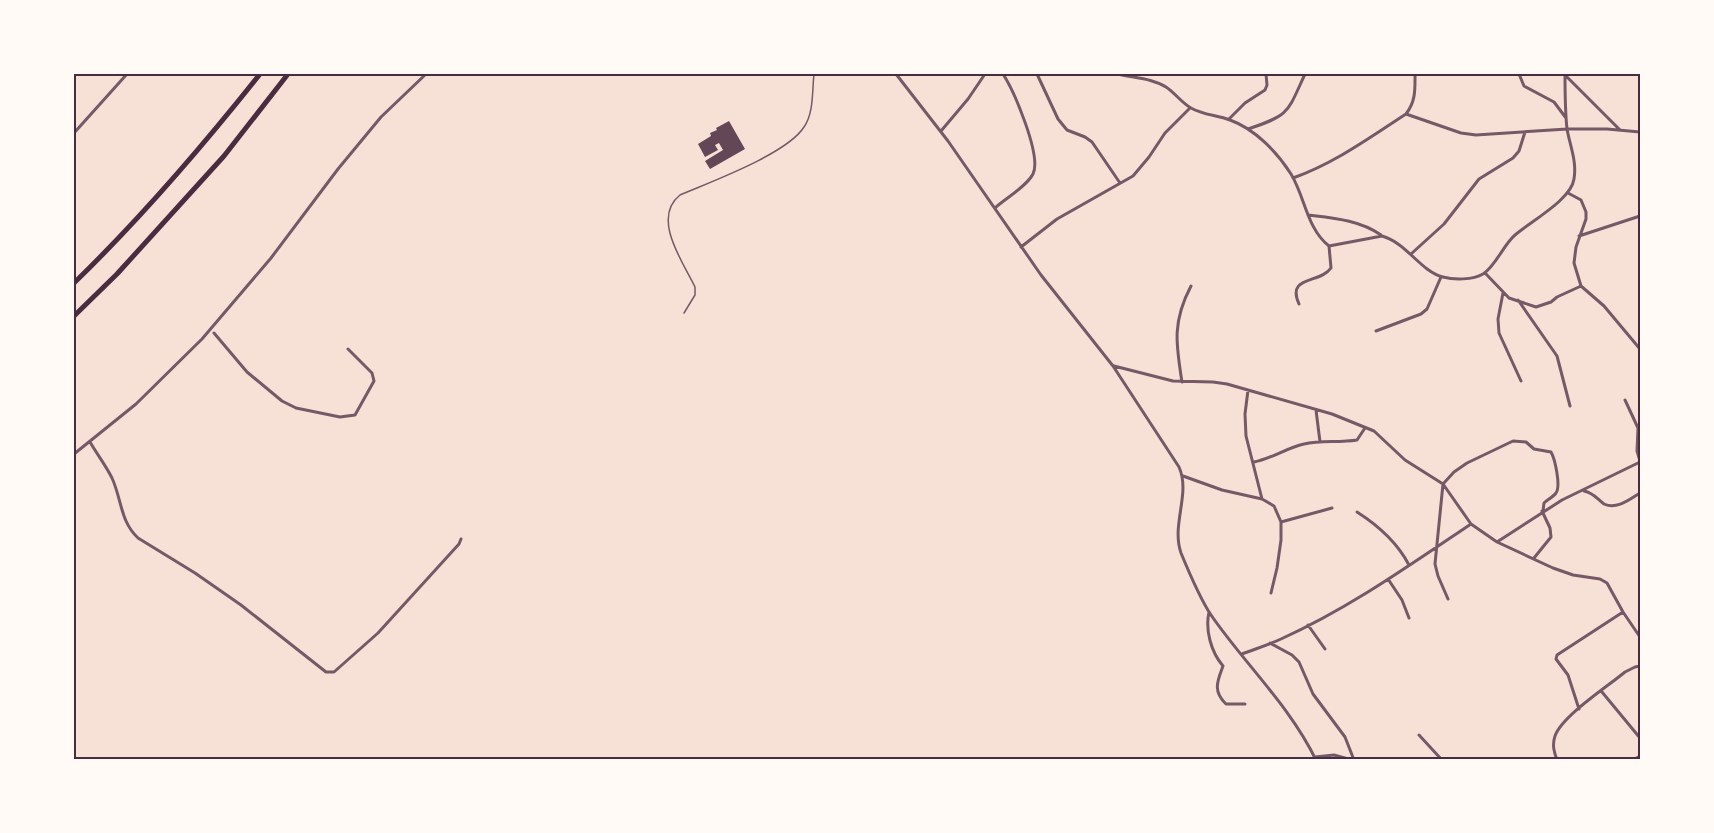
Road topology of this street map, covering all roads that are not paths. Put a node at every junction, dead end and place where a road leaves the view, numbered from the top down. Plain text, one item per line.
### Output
1 (127, 74) edge
2 (260, 74) edge
3 (288, 74) edge
4 (426, 74) edge
5 (814, 74) edge
6 (896, 74) edge
7 (985, 74) edge
8 (1003, 74) edge
9 (1037, 74) edge
10 (1118, 74) edge
11 (1266, 74) edge
12 (1305, 74) edge
13 (1415, 74) edge
14 (1519, 74) edge
15 (1565, 74) edge
16 (1190, 108) junction
17 (1406, 114) junction
18 (1566, 118) junction
19 (1229, 119) junction
20 (1247, 129) junction
21 (1568, 129) junction
22 (1620, 130) junction
23 (940, 132) junction
24 (1525, 132) junction
25 (1641, 132) edge
26 (74, 133) edge
27 (1293, 178) junction
28 (1120, 184) junction
29 (1568, 193) junction
30 (995, 208) junction
31 (1308, 215) junction
32 (1641, 216) edge
33 (1382, 236) junction
34 (1579, 236) junction
35 (1329, 246) junction
36 (1022, 247) junction
37 (1411, 254) junction
38 (1485, 273) junction
39 (1441, 277) junction
40 (74, 283) edge
41 (1191, 286) dead end
42 (1581, 286) junction
43 (1503, 293) junction
44 (1518, 300) junction
45 (1299, 304) dead end
46 (684, 313) dead end
47 (74, 316) edge
48 (1376, 331) dead end
49 (214, 333) dead end
50 (1641, 349) edge
51 (348, 350) dead end
52 (1113, 366) junction
53 (1521, 381) dead end
54 (1182, 382) junction
55 (1248, 390) junction
56 (1624, 400) dead end
57 (1570, 406) dead end
58 (1316, 410) junction
59 (1365, 428) junction
60 (90, 442) junction
61 (1320, 442) junction
62 (74, 454) edge
63 (1254, 462) junction
64 (1641, 462) edge
65 (1183, 476) junction
66 (1443, 484) junction
67 (1582, 491) junction
68 (1641, 493) edge
69 (1262, 499) junction
70 (1332, 508) dead end
71 (1543, 511) junction
72 (1358, 512) dead end
73 (1281, 522) junction
74 (1470, 524) junction
75 (461, 539) dead end
76 (1497, 542) junction
77 (1436, 548) junction
78 (1534, 558) junction
79 (1409, 565) junction
80 (1388, 579) junction
81 (1271, 593) dead end
82 (1448, 599) dead end
83 (1209, 612) junction
84 (1623, 612) junction
85 (1408, 618) dead end
86 (1308, 625) junction
87 (1641, 637) edge
88 (1270, 643) junction
89 (1325, 649) dead end
90 (1242, 654) junction
91 (1641, 666) edge
92 (1602, 692) junction
93 (1245, 704) dead end
94 (1579, 709) junction
95 (1419, 735) dead end
96 (1641, 738) edge
97 (1641, 756) edge
98 (1315, 758) edge
99 (1353, 759) edge
100 (1442, 759) edge
101 (1557, 759) edge
102 (1633, 759) edge

1 - 26 street
2 - 40 highway
3 - 47 highway
4 - 60 street
5 - 46 lane
6 - 23 street
7 - 23 street
8 - 30 street
9 - 28 street
10 - 16 street
11 - 19 street
12 - 20 street
13 - 17 street
14 - 18 street
15 - 18 street
15 - 22 street
16 - 19 street
16 - 28 street
17 - 24 street
17 - 27 street
18 - 21 street
19 - 20 street
20 - 27 street
21 - 22 street
21 - 24 street
21 - 29 street
22 - 25 street
23 - 30 street
24 - 37 street
27 - 31 street
28 - 36 street
29 - 34 street
29 - 38 street
30 - 36 street
31 - 33 street
31 - 35 street
32 - 34 street
33 - 35 street
33 - 37 street
34 - 42 street
35 - 45 street
36 - 52 street
37 - 39 street
38 - 39 street
38 - 43 street
39 - 48 street
41 - 54 street
42 - 44 street
42 - 50 street
43 - 44 street
43 - 53 street
44 - 57 street
49 - 51 street
52 - 54 street
52 - 65 street
54 - 55 street
55 - 58 street
55 - 63 street
56 - 64 street
58 - 59 street
58 - 61 street
59 - 61 street
59 - 66 street
60 - 62 street
60 - 75 street
61 - 63 street
63 - 69 street
64 - 67 street
65 - 69 street
65 - 83 street
66 - 71 street
66 - 74 street
66 - 77 street
67 - 68 street
67 - 71 street
69 - 73 street
70 - 73 street
71 - 76 street
71 - 78 street
72 - 79 street
73 - 81 street
74 - 76 street
74 - 77 street
76 - 78 street
77 - 79 street
77 - 82 street
78 - 84 street
79 - 80 street
80 - 85 street
80 - 86 street
83 - 90 street
83 - 93 street
84 - 87 street
84 - 94 street
86 - 88 street
86 - 89 street
88 - 90 street
88 - 99 street
90 - 98 street
91 - 92 street
92 - 94 street
92 - 96 street
94 - 101 street
95 - 100 street
97 - 102 street
98 - 99 street

